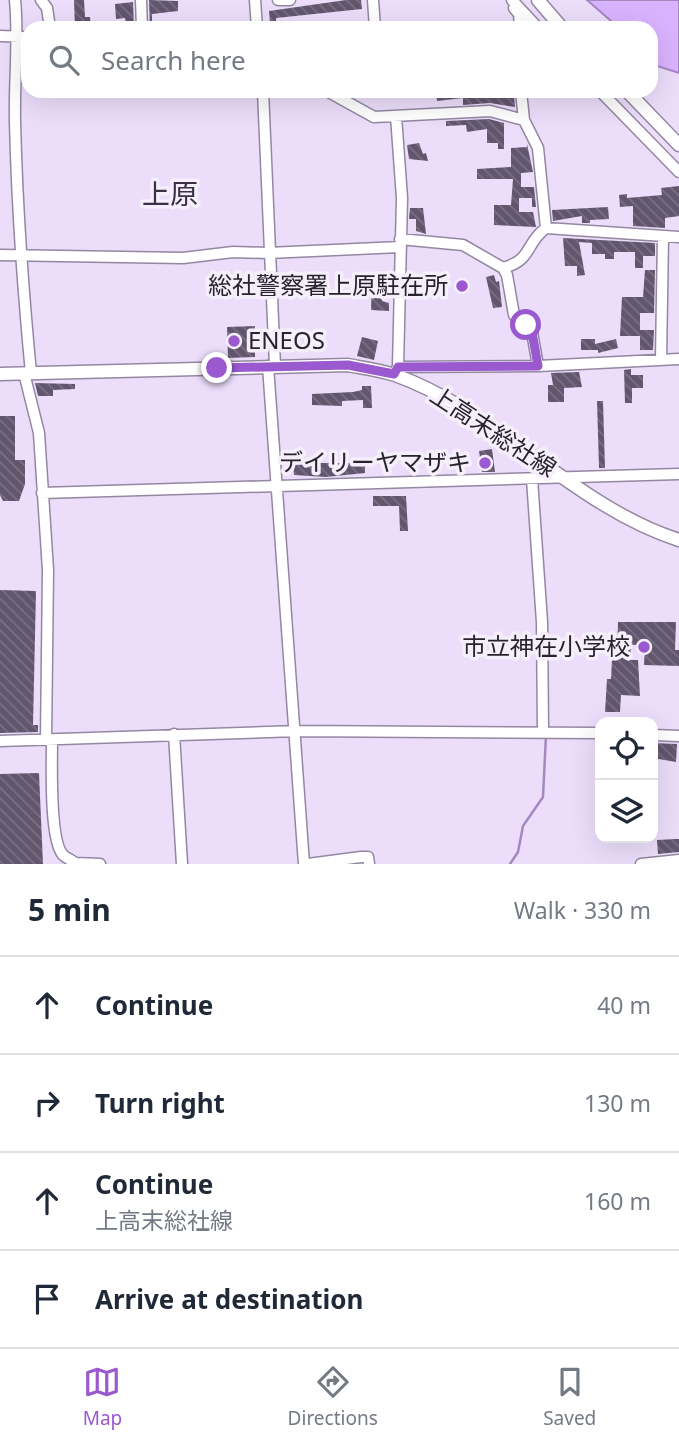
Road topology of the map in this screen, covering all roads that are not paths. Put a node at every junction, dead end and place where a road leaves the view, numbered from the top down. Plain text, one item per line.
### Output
1 (15, 0) edge
2 (41, 0) edge
3 (141, 0) edge
4 (255, 0) edge
5 (278, 0) edge
6 (290, 0) edge
7 (373, 0) edge
8 (509, 0) edge
9 (538, 0) edge
10 (49, 21) edge
11 (142, 21) edge
12 (256, 21) edge
13 (374, 21) edge
14 (520, 21) edge
15 (531, 21) edge
16 (556, 21) edge
17 (21, 28) edge
18 (0, 36) edge
19 (21, 37) edge
20 (21, 41) edge
21 (263, 98) edge
22 (339, 98) edge
23 (521, 98) edge
24 (607, 98) edge
25 (634, 98) edge
26 (396, 116) junction
27 (523, 120) junction
28 (679, 145) edge
29 (679, 172) edge
30 (547, 228) junction
31 (663, 236) junction
32 (679, 237) edge
33 (400, 243) junction
34 (268, 253) junction
35 (0, 255) edge
36 (22, 255) junction
37 (503, 268) junction
38 (679, 359) edge
39 (661, 360) junction
40 (272, 366) junction
41 (538, 366) junction
42 (396, 371) junction
43 (28, 373) junction
44 (0, 374) edge
45 (679, 474) edge
46 (566, 478) junction
47 (532, 480) junction
48 (278, 485) junction
49 (42, 493) junction
50 (679, 540) edge
51 (543, 730) junction
52 (297, 731) junction
53 (595, 733) edge
54 (174, 734) junction
55 (658, 735) edge
56 (679, 736) edge
57 (49, 740) junction
58 (0, 741) edge
59 (62, 860) edge
60 (679, 860) edge
61 (76, 863) edge
62 (100, 864) edge
63 (182, 864) edge
64 (306, 864) edge
65 (369, 864) edge
66 (641, 864) edge

1 - 17 street
2 - 10 street
3 - 11 street
4 - 12 street
5 - 6 street
7 - 13 street
8 - 14 street
8 - 15 street
9 - 16 main road
18 - 19 street
20 - 36 street
21 - 34 street
22 - 26 street
23 - 27 street
24 - 29 street
25 - 28 main road
26 - 27 street
26 - 33 street
27 - 30 street
30 - 31 street
30 - 37 street
31 - 32 street
31 - 39 street
33 - 34 street
33 - 37 street
33 - 42 street
34 - 36 street
34 - 40 street
35 - 36 street
36 - 43 street
37 - 41 street
38 - 39 street
39 - 41 street
40 - 42 main road, 上高末総社線
40 - 43 main road, 上高末総社線
40 - 48 street
41 - 42 street
42 - 46 main road, 上高末総社線
43 - 44 main road, 上高末総社線
43 - 49 street
45 - 46 street
46 - 47 street
46 - 50 main road, 上高末総社線
47 - 48 street
47 - 51 street
48 - 49 street
48 - 52 street
49 - 57 street
51 - 52 street
51 - 53 street
52 - 54 street
52 - 64 street
54 - 57 street
54 - 63 street
55 - 56 street
57 - 58 street
57 - 59 street
59 - 61 street
60 - 66 street
61 - 62 street
64 - 65 street

